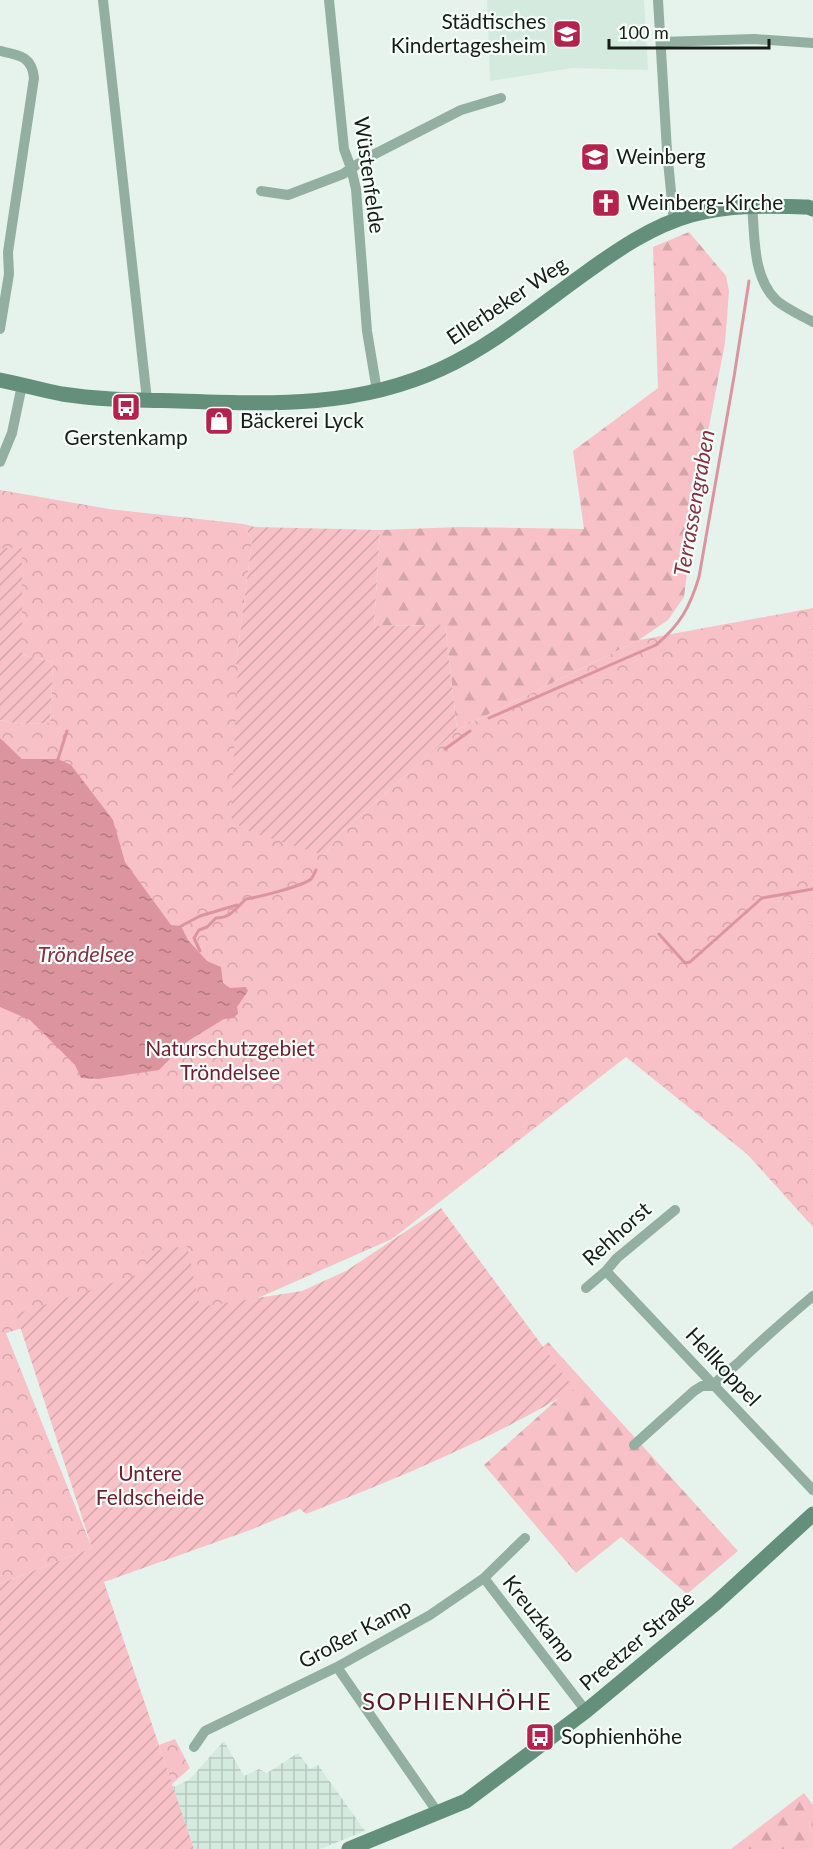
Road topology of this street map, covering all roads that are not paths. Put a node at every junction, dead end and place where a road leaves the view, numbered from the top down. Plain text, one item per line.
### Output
1 (103, 0) edge
2 (329, 0) edge
3 (658, 0) edge
4 (661, 42) junction
5 (813, 43) edge
6 (0, 51) edge
7 (501, 99) dead end
8 (351, 168) junction
9 (261, 191) dead end
10 (752, 205) junction
11 (813, 209) edge
12 (674, 222) junction
13 (4, 266) edge
14 (813, 322) edge
15 (0, 330) edge
16 (0, 380) edge
17 (22, 385) junction
18 (377, 391) junction
19 (147, 400) junction
20 (0, 462) edge
21 (675, 1210) dead end
22 (606, 1271) junction
23 (586, 1288) dead end
24 (813, 1296) edge
25 (713, 1386) junction
26 (634, 1445) dead end
27 (813, 1490) edge
28 (813, 1514) edge
29 (525, 1538) dead end
30 (484, 1578) junction
31 (337, 1667) junction
32 (586, 1711) junction
33 (194, 1747) dead end
34 (438, 1813) junction
35 (349, 1849) edge

1 - 19 street
2 - 8 street, Wüstenfelde
3 - 4 street
4 - 5 street
4 - 12 street
6 - 13 street
7 - 8 street
8 - 9 street
8 - 18 street, Wüstenfelde
10 - 11 street, Ellerbeker Weg
10 - 12 street, Ellerbeker Weg
10 - 14 street
12 - 18 street, Ellerbeker Weg
13 - 15 street
16 - 17 street, Ellerbeker Weg
17 - 19 street, Ellerbeker Weg
17 - 20 street
18 - 19 street, Ellerbeker Weg
21 - 22 street, Rehhorst
22 - 23 street, Rehhorst
22 - 25 street, Hellkoppel
24 - 25 street
25 - 26 street
25 - 27 street, Hellkoppel
28 - 32 street, Preetzer Straße
29 - 30 street, Großer Kamp
30 - 31 street, Großer Kamp
30 - 32 street, Kreuzkamp
31 - 33 street, Großer Kamp
31 - 34 street
32 - 34 street, Preetzer Straße
34 - 35 street, Preetzer Straße

